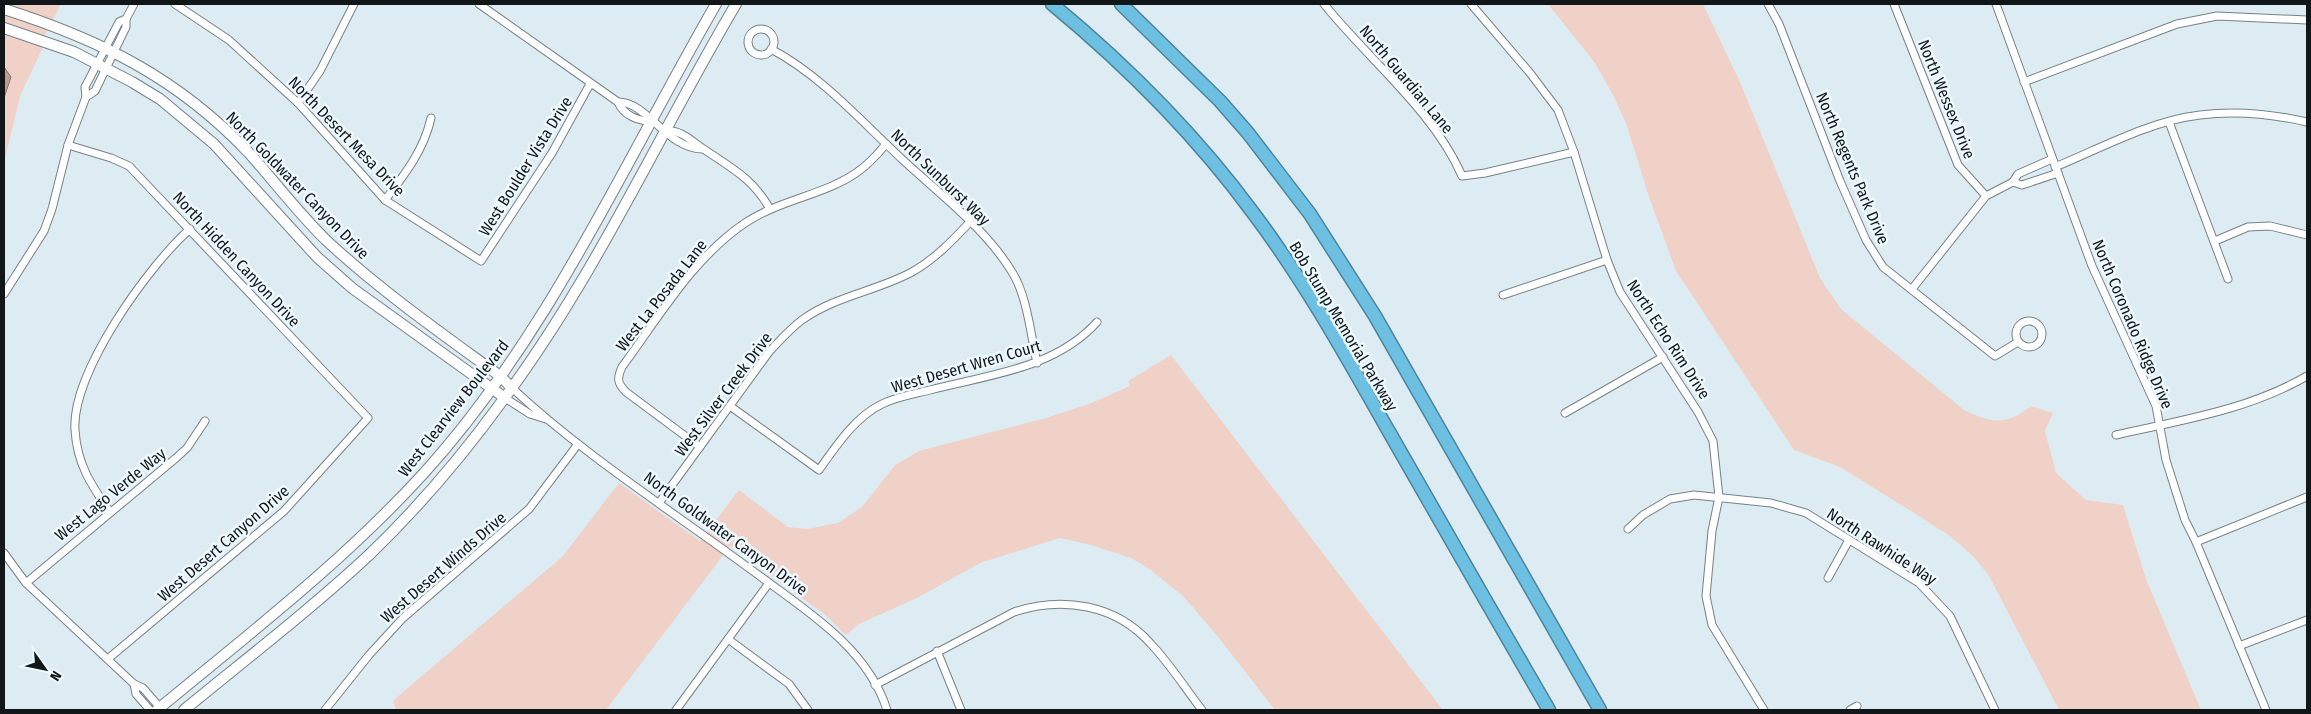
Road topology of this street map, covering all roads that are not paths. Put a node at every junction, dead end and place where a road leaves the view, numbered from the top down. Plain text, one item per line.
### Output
1 (134, 4) edge
2 (175, 4) edge
3 (354, 4) edge
4 (479, 4) edge
5 (716, 4) edge
6 (736, 4) edge
7 (1052, 4) edge
8 (1121, 4) edge
9 (1324, 4) edge
10 (1471, 4) edge
11 (1768, 4) edge
12 (1894, 4) edge
13 (1996, 4) edge
14 (4, 9) edge
15 (2307, 20) edge
16 (4, 28) edge
17 (772, 49) dead end
18 (106, 57) junction
19 (2024, 82) junction
20 (590, 84) junction
21 (298, 103) junction
22 (431, 118) dead end
23 (652, 122) junction
24 (2169, 122) junction
25 (2307, 122) edge
26 (665, 130) junction
27 (886, 144) junction
28 (68, 145) junction
29 (1574, 152) junction
30 (2052, 159) junction
31 (2056, 170) junction
32 (2012, 182) junction
33 (1986, 196) junction
34 (385, 200) junction
35 (770, 209) junction
36 (970, 222) junction
37 (190, 229) junction
38 (2307, 236) edge
39 (2215, 241) junction
40 (1607, 260) junction
41 (481, 261) joint
42 (2228, 279) dead end
43 (1912, 289) junction
44 (4, 294) edge
45 (1503, 295) dead end
46 (1097, 322) dead end
47 (2018, 342) dead end
48 (1663, 357) junction
49 (1037, 363) junction
50 (500, 376) junction
51 (2307, 376) edge
52 (512, 388) junction
53 (491, 389) junction
54 (505, 398) junction
55 (730, 406) junction
56 (1565, 413) dead end
57 (368, 418) joint
58 (547, 420) junction
59 (205, 421) dead end
60 (2160, 425) junction
61 (2116, 435) dead end
62 (578, 444) junction
63 (700, 447) junction
64 (1719, 497) junction
65 (2307, 497) edge
66 (659, 503) junction
67 (110, 512) junction
68 (1628, 529) dead end
69 (1849, 540) junction
70 (2196, 542) junction
71 (4, 553) edge
72 (1828, 578) dead end
73 (26, 583) junction
74 (769, 583) junction
75 (2307, 620) edge
76 (728, 638) junction
77 (2240, 646) junction
78 (937, 652) junction
79 (109, 658) junction
80 (875, 685) junction
81 (1857, 706) dead end
82 (157, 710) edge
83 (184, 710) edge
84 (325, 710) edge
85 (676, 710) edge
86 (808, 710) edge
87 (887, 710) edge
88 (961, 710) edge
89 (1202, 710) edge
90 (1549, 710) edge
91 (1600, 710) edge
92 (1764, 710) edge
93 (1850, 710) edge
94 (1995, 710) edge
95 (2266, 710) edge

1 - 18 street
2 - 21 street, North Desert Mesa Drive
3 - 21 street
4 - 20 street
5 - 23 street, West Clearview Boulevard
6 - 26 street, West Clearview Boulevard
7 - 90 highway, Bob Stump Memorial Parkway
8 - 91 highway, Bob Stump Memorial Parkway
9 - 29 street, North Guardian Lane
10 - 29 street, North Echo Rim Drive
11 - 43 street, North Regents Park Drive
12 - 33 street, North Wessex Drive
13 - 19 street, North Coronado Ridge Drive
14 - 18 street, North Goldwater Canyon Drive
15 - 19 street
16 - 18 street, North Goldwater Canyon Drive
17 - 27 street, North Sunburst Way
18 - 28 street
18 - 50 street, North Goldwater Canyon Drive
18 - 53 street, North Goldwater Canyon Drive
19 - 30 street, North Coronado Ridge Drive
20 - 23 street
20 - 41 street, West Boulder Vista Drive
21 - 34 street, North Desert Mesa Drive
22 - 34 street
23 - 26 street
23 - 50 street, West Clearview Boulevard
24 - 25 street
24 - 31 street
24 - 39 street
26 - 35 street
26 - 52 street, West Clearview Boulevard
27 - 35 street, West La Posada Lane
27 - 36 street, North Sunburst Way
28 - 37 street, North Hidden Canyon Drive
28 - 44 street
29 - 40 street, North Echo Rim Drive
30 - 31 street, North Coronado Ridge Drive
30 - 32 street
31 - 32 street
31 - 60 street, North Coronado Ridge Drive
32 - 33 street
33 - 43 street
34 - 41 street, North Desert Mesa Drive
35 - 63 street, West La Posada Lane
36 - 49 street, North Sunburst Way
36 - 55 street, West Silver Creek Drive
37 - 57 street, North Hidden Canyon Drive
37 - 67 street
38 - 39 street
39 - 42 street
40 - 45 street
40 - 48 street, North Echo Rim Drive
43 - 47 street, North Regents Park Drive
46 - 49 street, West Desert Wren Court
48 - 56 street
48 - 64 street, North Echo Rim Drive
49 - 55 street, West Desert Wren Court
50 - 52 street, North Goldwater Canyon Drive
50 - 53 street, West Clearview Boulevard
51 - 60 street
52 - 54 street, West Clearview Boulevard
52 - 58 street, North Goldwater Canyon Drive
53 - 54 street, North Goldwater Canyon Drive
53 - 82 street, West Clearview Boulevard
54 - 58 street, North Goldwater Canyon Drive
54 - 83 street, West Clearview Boulevard
55 - 63 street, West Silver Creek Drive
57 - 79 street, West Desert Canyon Drive
58 - 62 street, North Goldwater Canyon Drive
59 - 67 street, West Lago Verde Way
60 - 61 street
60 - 70 street, North Coronado Ridge Drive
62 - 66 street, North Goldwater Canyon Drive
62 - 84 street, West Desert Winds Drive
63 - 66 street, West Silver Creek Drive
64 - 68 street, North Rawhide Way
64 - 69 street, North Rawhide Way
64 - 92 street, North Echo Rim Drive
65 - 70 street
66 - 74 street, North Goldwater Canyon Drive
67 - 73 street, West Lago Verde Way
69 - 72 street
69 - 94 street, North Rawhide Way
70 - 77 street, North Coronado Ridge Drive
71 - 73 street
73 - 79 street
74 - 76 street
74 - 80 street, North Goldwater Canyon Drive
75 - 77 street
76 - 85 street
76 - 86 street
77 - 95 street, North Coronado Ridge Drive
78 - 80 street
78 - 88 street
78 - 89 street
79 - 82 street
80 - 87 street, North Goldwater Canyon Drive
81 - 93 street

